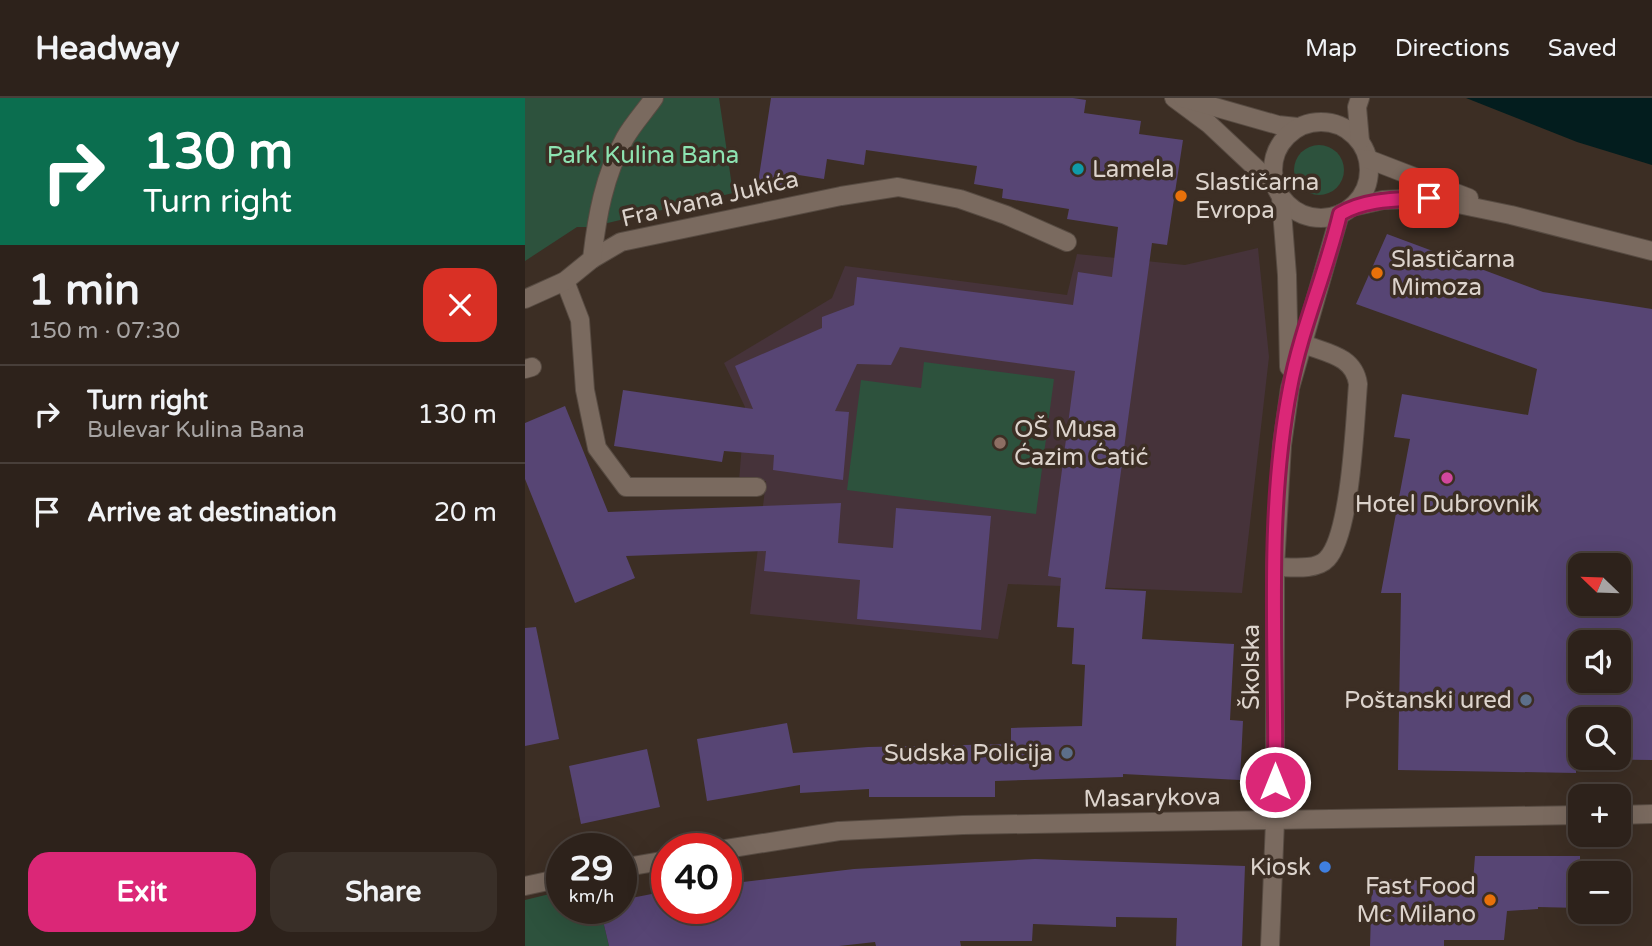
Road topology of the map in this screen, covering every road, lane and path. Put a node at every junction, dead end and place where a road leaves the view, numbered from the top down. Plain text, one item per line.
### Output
1 (655, 98) edge
2 (1174, 98) edge
3 (1183, 98) edge
4 (1359, 98) edge
5 (1327, 121) junction
6 (1297, 127) junction
7 (1360, 141) junction
8 (1368, 159) junction
9 (1278, 192) junction
10 (1346, 211) junction
11 (1511, 215) junction
12 (1067, 242) dead end
13 (1652, 251) edge
14 (592, 259) junction
15 (565, 281) junction
16 (525, 299) edge
17 (1301, 343) junction
18 (1290, 388) junction
19 (757, 487) dead end
20 (1275, 567) junction
21 (1652, 814) edge
22 (1568, 815) edge
23 (1631, 815) edge
24 (1275, 821) junction
25 (742, 846) edge
26 (546, 881) edge
27 (525, 886) edge
28 (1270, 946) edge

1 - 14 street, Fra Ivana Jukića
2 - 9 street
3 - 6 street
4 - 5 street
4 - 7 street
5 - 6 street
5 - 7 street
6 - 9 street
7 - 8 street
8 - 10 street
8 - 11 street
9 - 10 street
9 - 18 street, Školska
10 - 11 street
10 - 17 street, Školska
11 - 13 street
12 - 14 street, Fra Ivana Jukića
14 - 15 street, Fra Ivana Jukića
15 - 16 street, Fra Ivana Jukića
15 - 19 street
17 - 18 street, Školska
17 - 20 street
18 - 20 street, Školska
20 - 24 street, Školska
21 - 23 street
22 - 24 street, Masarykova
24 - 25 street, Masarykova
24 - 28 street, Školska
26 - 27 street

